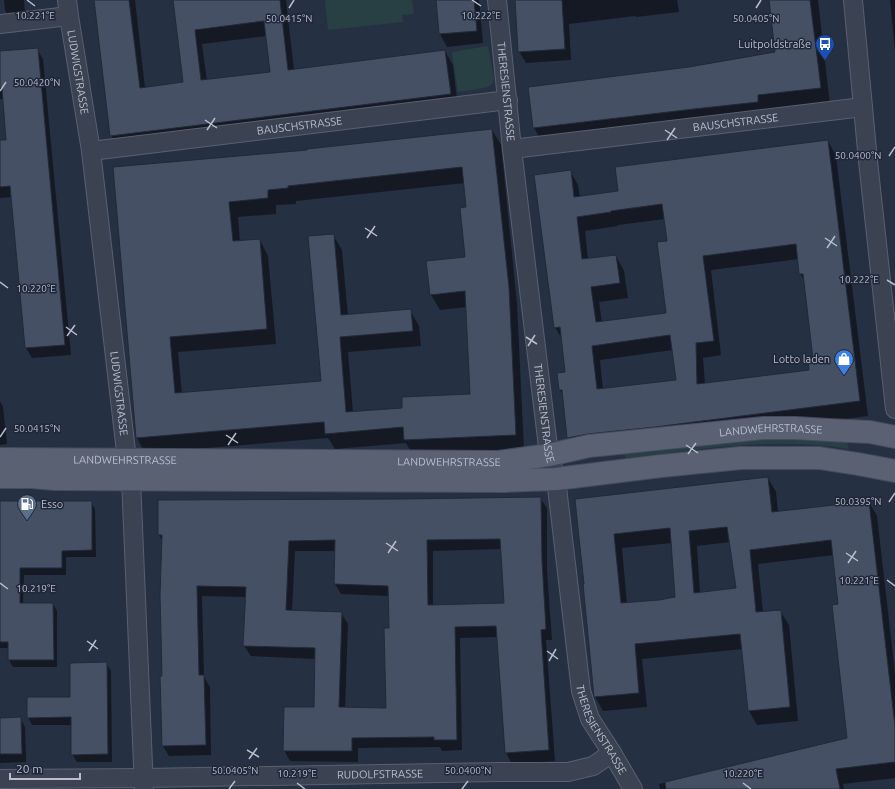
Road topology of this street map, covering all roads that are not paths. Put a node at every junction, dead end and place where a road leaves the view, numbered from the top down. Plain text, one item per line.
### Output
1 (497, 0) edge
2 (853, 0) edge
3 (68, 8) edge
4 (0, 24) edge
5 (508, 100) junction
6 (863, 107) junction
7 (512, 149) junction
8 (91, 151) junction
9 (895, 409) edge
10 (895, 436) edge
11 (549, 455) junction
12 (0, 459) edge
13 (129, 470) junction
14 (895, 471) edge
15 (0, 477) edge
16 (556, 479) junction
17 (612, 753) junction
18 (0, 779) edge
19 (144, 784) edge
20 (633, 789) edge

1 - 5 street, THERESIENSTRASSE
2 - 6 street
3 - 4 street
3 - 8 street, LUDWIGSTRASSE
5 - 7 street, THERESIENSTRASSE
5 - 8 street, BAUSCHSTRASSE
6 - 7 street, BAUSCHSTRASSE
6 - 9 street
7 - 11 street, THERESIENSTRASSE
8 - 13 street, LUDWIGSTRASSE
10 - 11 main road, LANDWEHRSTRASSE
11 - 13 main road, LANDWEHRSTRASSE
11 - 16 street, THERESIENSTRASSE
12 - 13 main road, LANDWEHRSTRASSE
13 - 15 main road, LANDWEHRSTRASSE
13 - 16 main road, LANDWEHRSTRASSE
13 - 19 street, LUDWIGSTRASSE
14 - 16 main road, LANDWEHRSTRASSE
16 - 17 street, THERESIENSTRASSE
17 - 19 street, RUDOLFSTRASSE
17 - 20 street, THERESIENSTRASSE
18 - 19 street, RUDOLFSTRASSE

